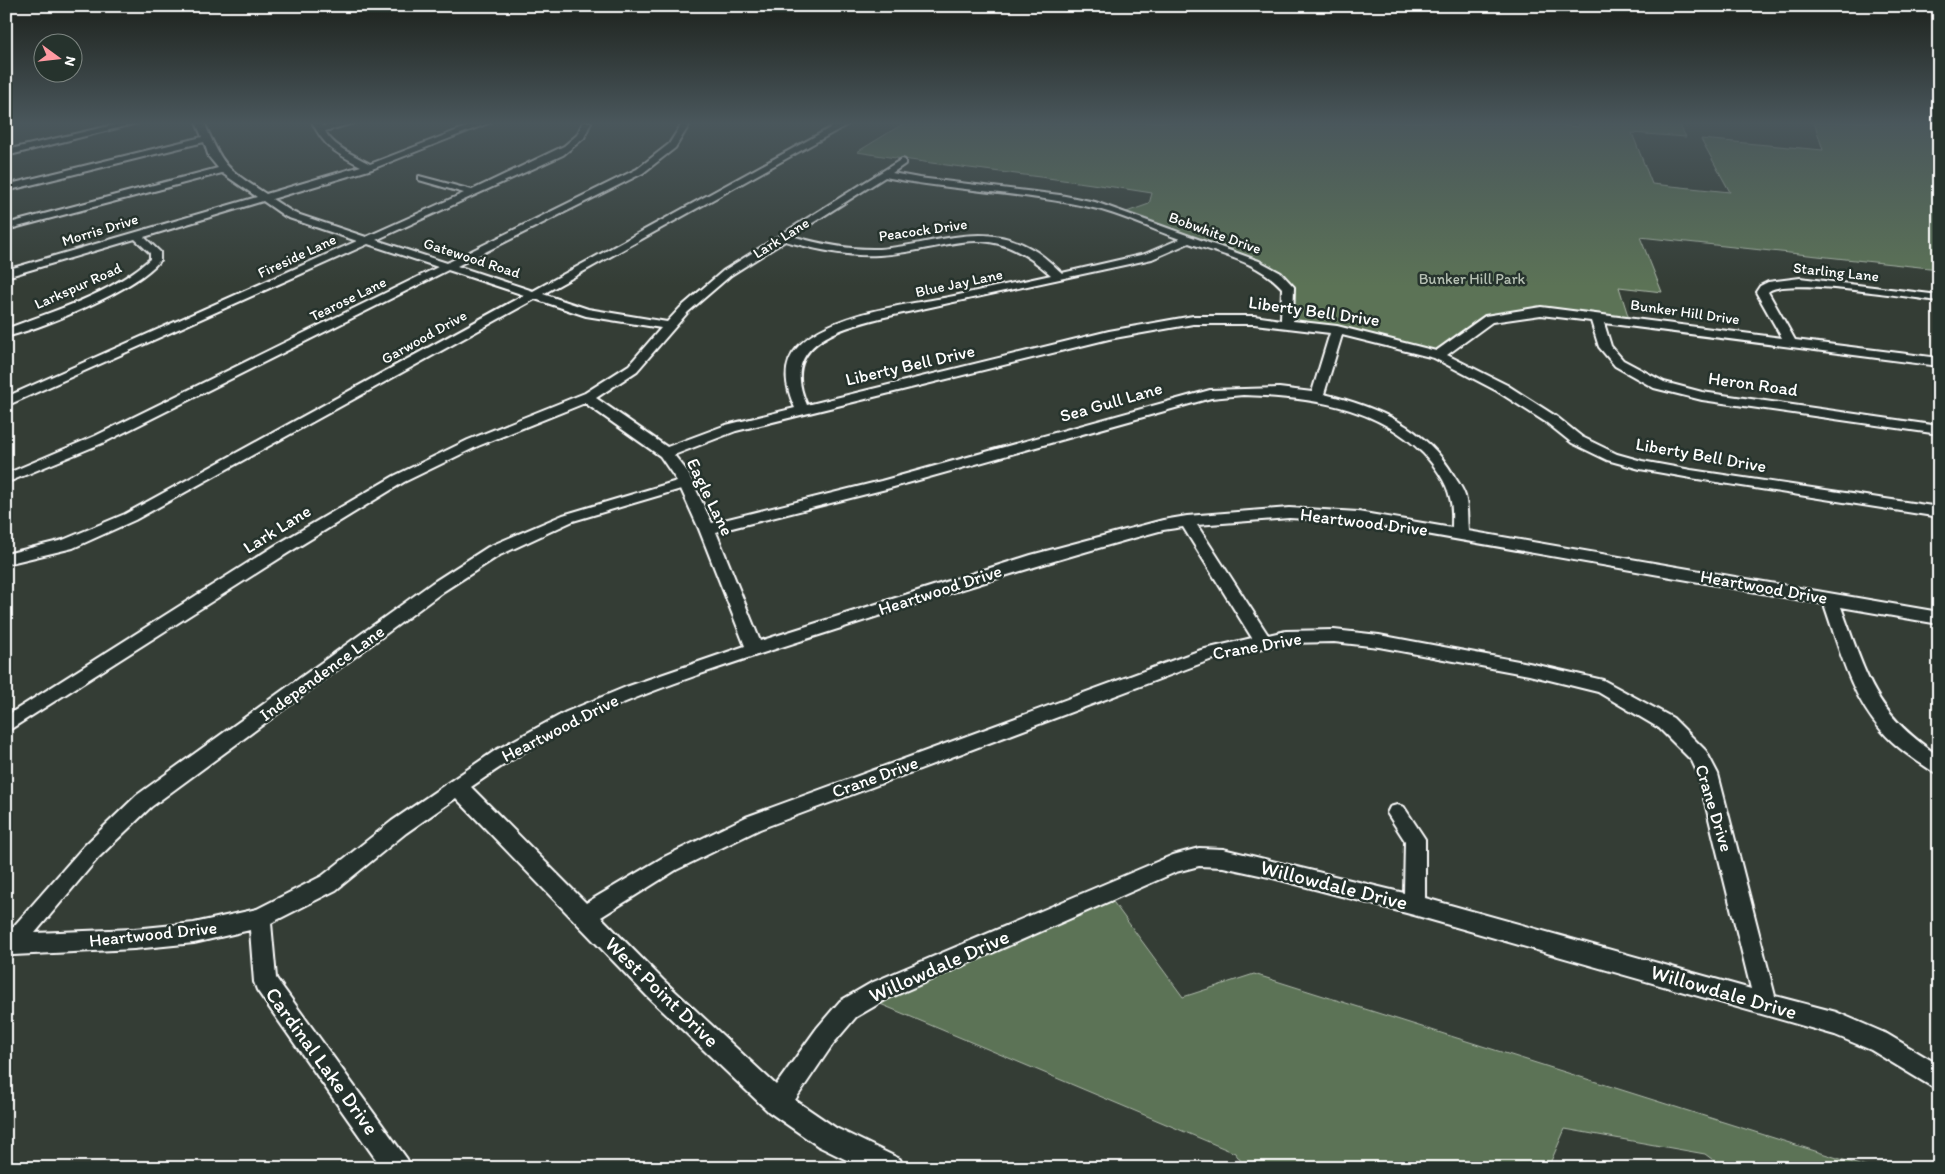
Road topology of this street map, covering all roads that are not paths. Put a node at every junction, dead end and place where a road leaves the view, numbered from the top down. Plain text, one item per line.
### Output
1 (49, 177) edge
2 (195, 177) edge
3 (234, 177) edge
4 (335, 177) edge
5 (508, 177) edge
6 (628, 177) edge
7 (749, 177) edge
8 (880, 177) edge
9 (898, 177) edge
10 (422, 178) dead end
11 (6, 188) edge
12 (473, 193) junction
13 (262, 198) junction
14 (6, 227) edge
15 (136, 235) junction
16 (782, 237) junction
17 (1188, 239) junction
18 (366, 241) junction
19 (447, 267) junction
20 (6, 274) edge
21 (1060, 277) junction
22 (534, 295) junction
23 (1939, 298) edge
24 (1596, 317) junction
25 (1287, 323) junction
26 (670, 326) junction
27 (1336, 330) junction
28 (6, 333) edge
29 (1791, 342) junction
30 (1438, 355) junction
31 (1939, 362) edge
32 (1317, 396) junction
33 (586, 398) junction
34 (6, 402) edge
35 (802, 409) junction
36 (1939, 430) edge
37 (665, 453) junction
38 (6, 480) edge
39 (686, 483) junction
40 (1939, 512) edge
41 (1187, 521) junction
42 (707, 529) junction
43 (1460, 534) junction
44 (6, 559) edge
45 (1830, 598) junction
46 (1939, 618) edge
47 (1263, 641) junction
48 (754, 648) junction
49 (6, 724) edge
50 (1939, 766) edge
51 (456, 786) junction
52 (1397, 813) dead end
53 (1414, 905) junction
54 (584, 916) junction
55 (260, 918) junction
56 (9, 945) edge
57 (1766, 1004) junction
58 (1939, 1079) edge
59 (778, 1103) junction
60 (398, 1168) edge
61 (891, 1168) edge

1 - 11 street
2 - 14 street
3 - 13 street, Gatewood Road
4 - 13 street, Morris Drive
5 - 12 street, Fireside Lane
6 - 19 street, Tearose Lane
7 - 22 street, Garwood Drive
8 - 16 street, Lark Lane
9 - 17 street, Bobwhite Drive
10 - 12 street
12 - 18 street, Fireside Lane
13 - 15 street, Morris Drive
13 - 18 street, Gatewood Road
15 - 20 street, Morris Drive
15 - 28 street, Larkspur Road
16 - 21 street, Peacock Drive
16 - 26 street, Lark Lane
17 - 21 street, Blue Jay Lane
17 - 25 street, Bobwhite Drive
18 - 19 street, Gatewood Road
18 - 34 street, Fireside Lane
19 - 22 street, Gatewood Road
19 - 38 street, Tearose Lane
21 - 35 street, Blue Jay Lane
22 - 26 street, Gatewood Road
22 - 44 street, Garwood Drive
23 - 29 street, Starling Lane
24 - 29 street, Bunker Hill Drive
24 - 30 street, Bunker Hill Drive
24 - 36 street, Heron Road
25 - 27 street, Liberty Bell Drive
25 - 35 street, Liberty Bell Drive
26 - 33 street
27 - 30 street, Liberty Bell Drive
27 - 32 street
29 - 31 street, Bunker Hill Drive
30 - 40 street, Liberty Bell Drive
32 - 42 street, Sea Gull Lane
32 - 43 street, Sea Gull Lane
33 - 37 street, Eagle Lane
33 - 49 street, Lark Lane
35 - 37 street, Liberty Bell Drive
37 - 39 street, Eagle Lane
39 - 42 street, Eagle Lane
39 - 56 street, Independence Lane
41 - 43 street, Heartwood Drive
41 - 47 street
41 - 48 street, Heartwood Drive
42 - 48 street, Eagle Lane
43 - 45 street, Heartwood Drive
45 - 46 street, Heartwood Drive
45 - 50 street
47 - 54 street, Crane Drive
47 - 57 street, Crane Drive
48 - 51 street, Heartwood Drive
51 - 54 street, West Point Drive
51 - 55 street, Heartwood Drive
52 - 53 street
53 - 57 street, Willowdale Drive
53 - 59 street, Willowdale Drive
54 - 59 street, West Point Drive
55 - 56 street, Heartwood Drive
55 - 60 street, Cardinal Lake Drive
57 - 58 street, Willowdale Drive
59 - 61 street, West Point Drive

